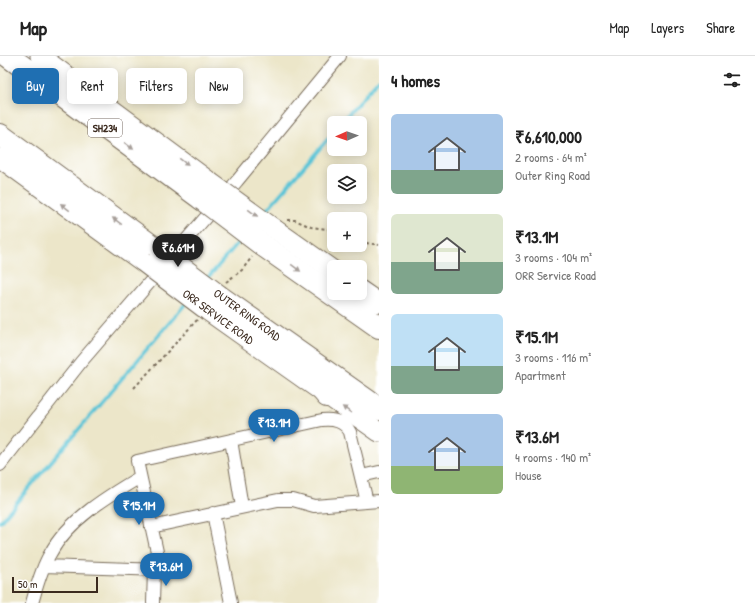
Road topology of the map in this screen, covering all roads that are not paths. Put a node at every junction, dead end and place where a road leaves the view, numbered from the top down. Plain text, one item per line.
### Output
1 (8, 56) edge
2 (40, 56) edge
3 (340, 56) edge
4 (0, 134) edge
5 (0, 158) edge
6 (206, 191) junction
7 (270, 238) junction
8 (151, 257) junction
9 (327, 267) edge
10 (327, 290) edge
11 (367, 295) edge
12 (340, 300) edge
13 (347, 300) edge
14 (379, 303) edge
15 (214, 304) junction
16 (379, 311) edge
17 (379, 328) edge
18 (282, 341) junction
19 (327, 396) junction
20 (379, 409) edge
21 (379, 432) edge
22 (231, 440) junction
23 (0, 465) edge
24 (379, 472) edge
25 (361, 476) junction
26 (140, 477) junction
27 (373, 501) edge
28 (242, 507) junction
29 (213, 513) junction
30 (152, 527) junction
31 (44, 566) junction
32 (154, 570) junction
33 (32, 603) edge
34 (153, 603) edge
35 (231, 603) edge

1 -> 6 highway, SH234
2 -> 6 main road
3 - 23 street
8 -> 4 highway, OUTER RING ROAD
8 -> 5 main road
6 -> 7 highway, SH234, bridge
7 - 9 main road
7 -> 10 highway, SH234
8 - 15 highway, OUTER RING ROAD, bridge
11 - 14 main road
12 - 17 highway, SH234
13 - 16 highway
15 - 18 highway, OUTER RING ROAD
15 - 19 main road, ORR SERVICE ROAD
18 - 19 highway
18 - 20 highway, OUTER RING ROAD
21 -> 19 main road, ORR SERVICE ROAD
22 - 25 street
22 - 26 street
22 - 28 street
24 - 25 street
25 - 27 street
26 - 30 street
26 - 31 street
27 - 28 street
28 - 29 street
29 - 30 street
29 - 35 street
30 - 32 street
31 - 32 street
31 - 33 street
32 - 34 street

